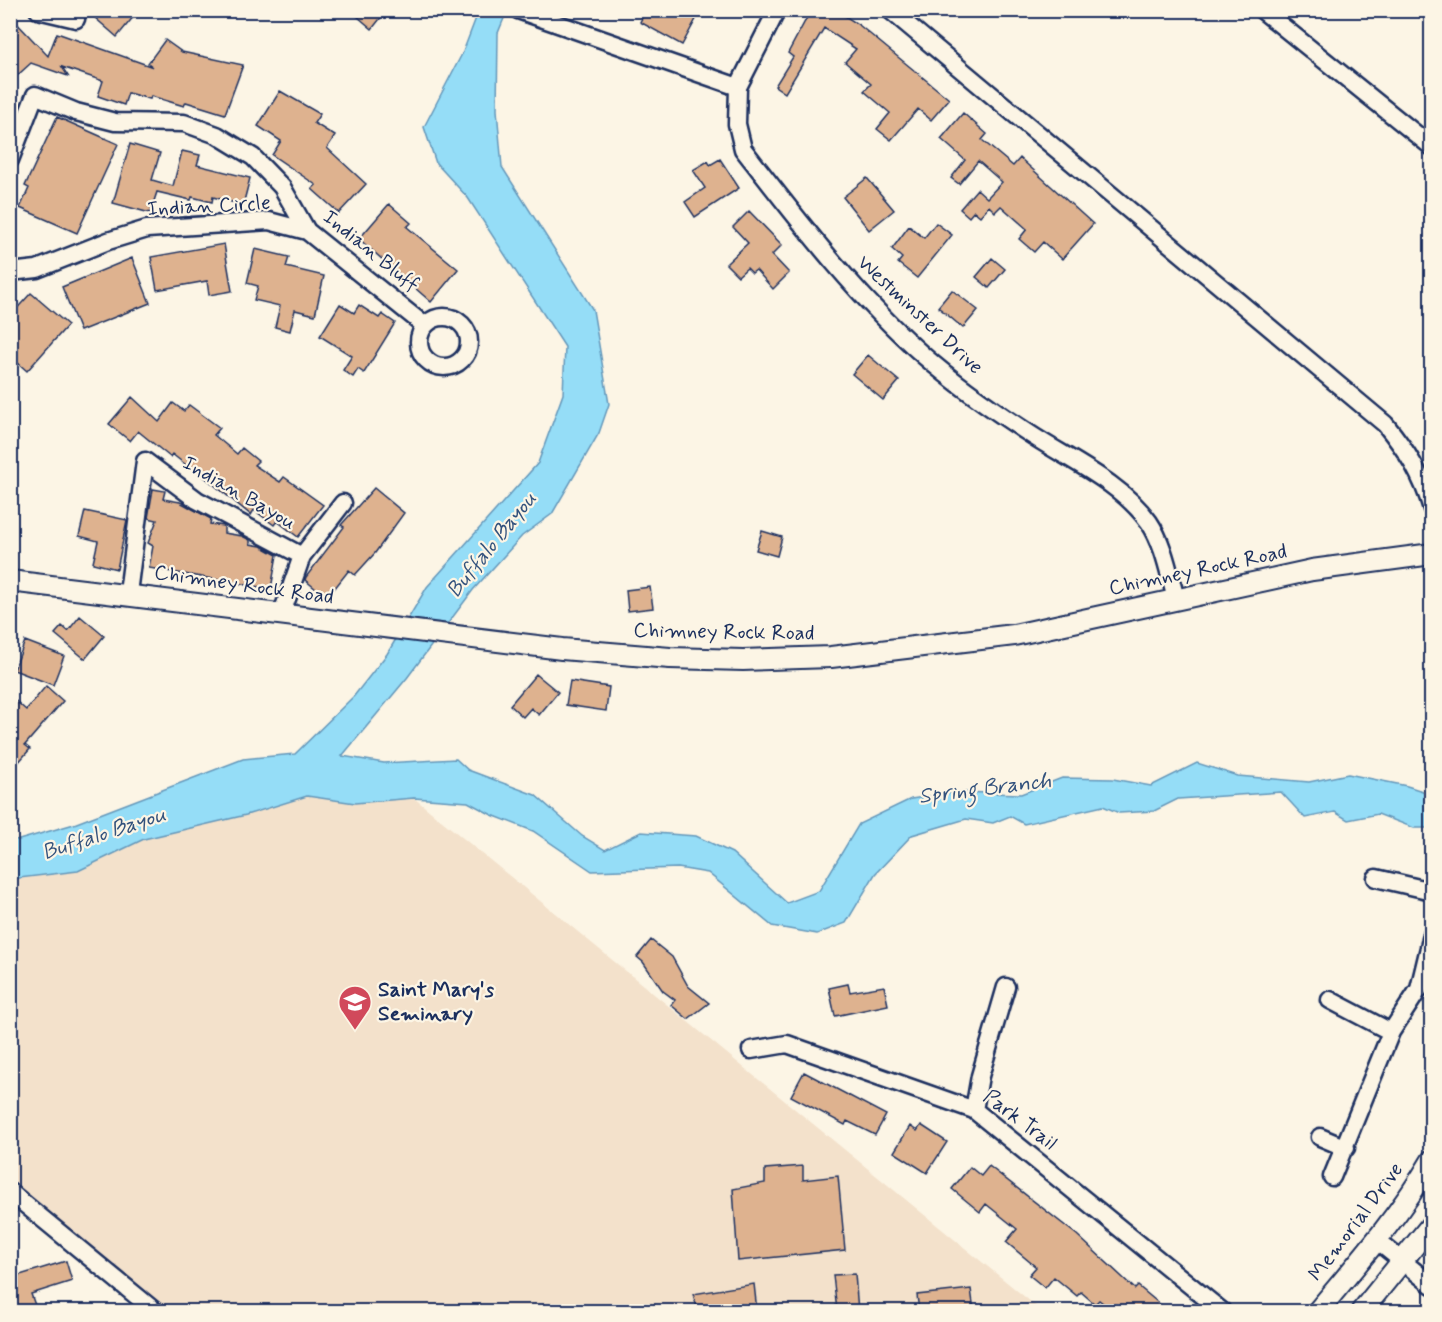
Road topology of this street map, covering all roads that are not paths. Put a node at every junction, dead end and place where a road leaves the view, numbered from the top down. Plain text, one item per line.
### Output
1 (38, 10) edge
2 (518, 10) edge
3 (777, 10) edge
4 (890, 10) edge
5 (1262, 10) edge
6 (76, 19) dead end
7 (738, 87) junction
8 (1431, 147) edge
9 (10, 160) edge
10 (307, 231) junction
11 (10, 272) edge
12 (424, 325) dead end
13 (343, 503) dead end
14 (1431, 509) edge
15 (1431, 555) edge
16 (302, 556) junction
17 (10, 581) edge
18 (128, 593) junction
19 (1176, 599) junction
20 (282, 613) junction
21 (1376, 878) dead end
22 (1431, 891) edge
23 (1431, 935) edge
24 (1006, 987) dead end
25 (1425, 992) edge
26 (1330, 1000) dead end
27 (1391, 1032) junction
28 (751, 1050) dead end
29 (974, 1110) junction
30 (1320, 1137) dead end
31 (1346, 1148) junction
32 (1431, 1160) edge
33 (1332, 1177) dead end
34 (10, 1192) edge
35 (1431, 1224) edge
36 (1376, 1240) junction
37 (1403, 1262) junction
38 (1431, 1285) edge
39 (156, 1311) edge
40 (1223, 1311) edge
41 (1317, 1311) edge
42 (1361, 1311) edge

1 - 6 street
2 - 7 street
3 - 7 street, Westminster Drive
4 - 14 street
5 - 8 street
7 - 19 street, Westminster Drive
9 - 10 street, Indian Bluff
10 - 11 street, Indian Circle
10 - 12 street, Indian Bluff
13 - 16 street
15 - 19 main road, Chimney Rock Road
16 - 18 street, Indian Bayou
16 - 20 street
17 - 18 main road, Chimney Rock Road
18 - 20 main road, Chimney Rock Road
19 - 20 main road, Chimney Rock Road
21 - 22 street
23 - 25 street
24 - 29 street
25 - 27 street
26 - 27 street
27 - 31 street
28 - 29 street, Park Trail
29 - 40 street, Park Trail
30 - 31 street
31 - 33 street
32 - 36 main road, Memorial Drive
34 - 39 street
35 - 37 main road
36 - 37 street
36 - 41 main road, Memorial Drive
37 - 38 street
37 - 42 main road

